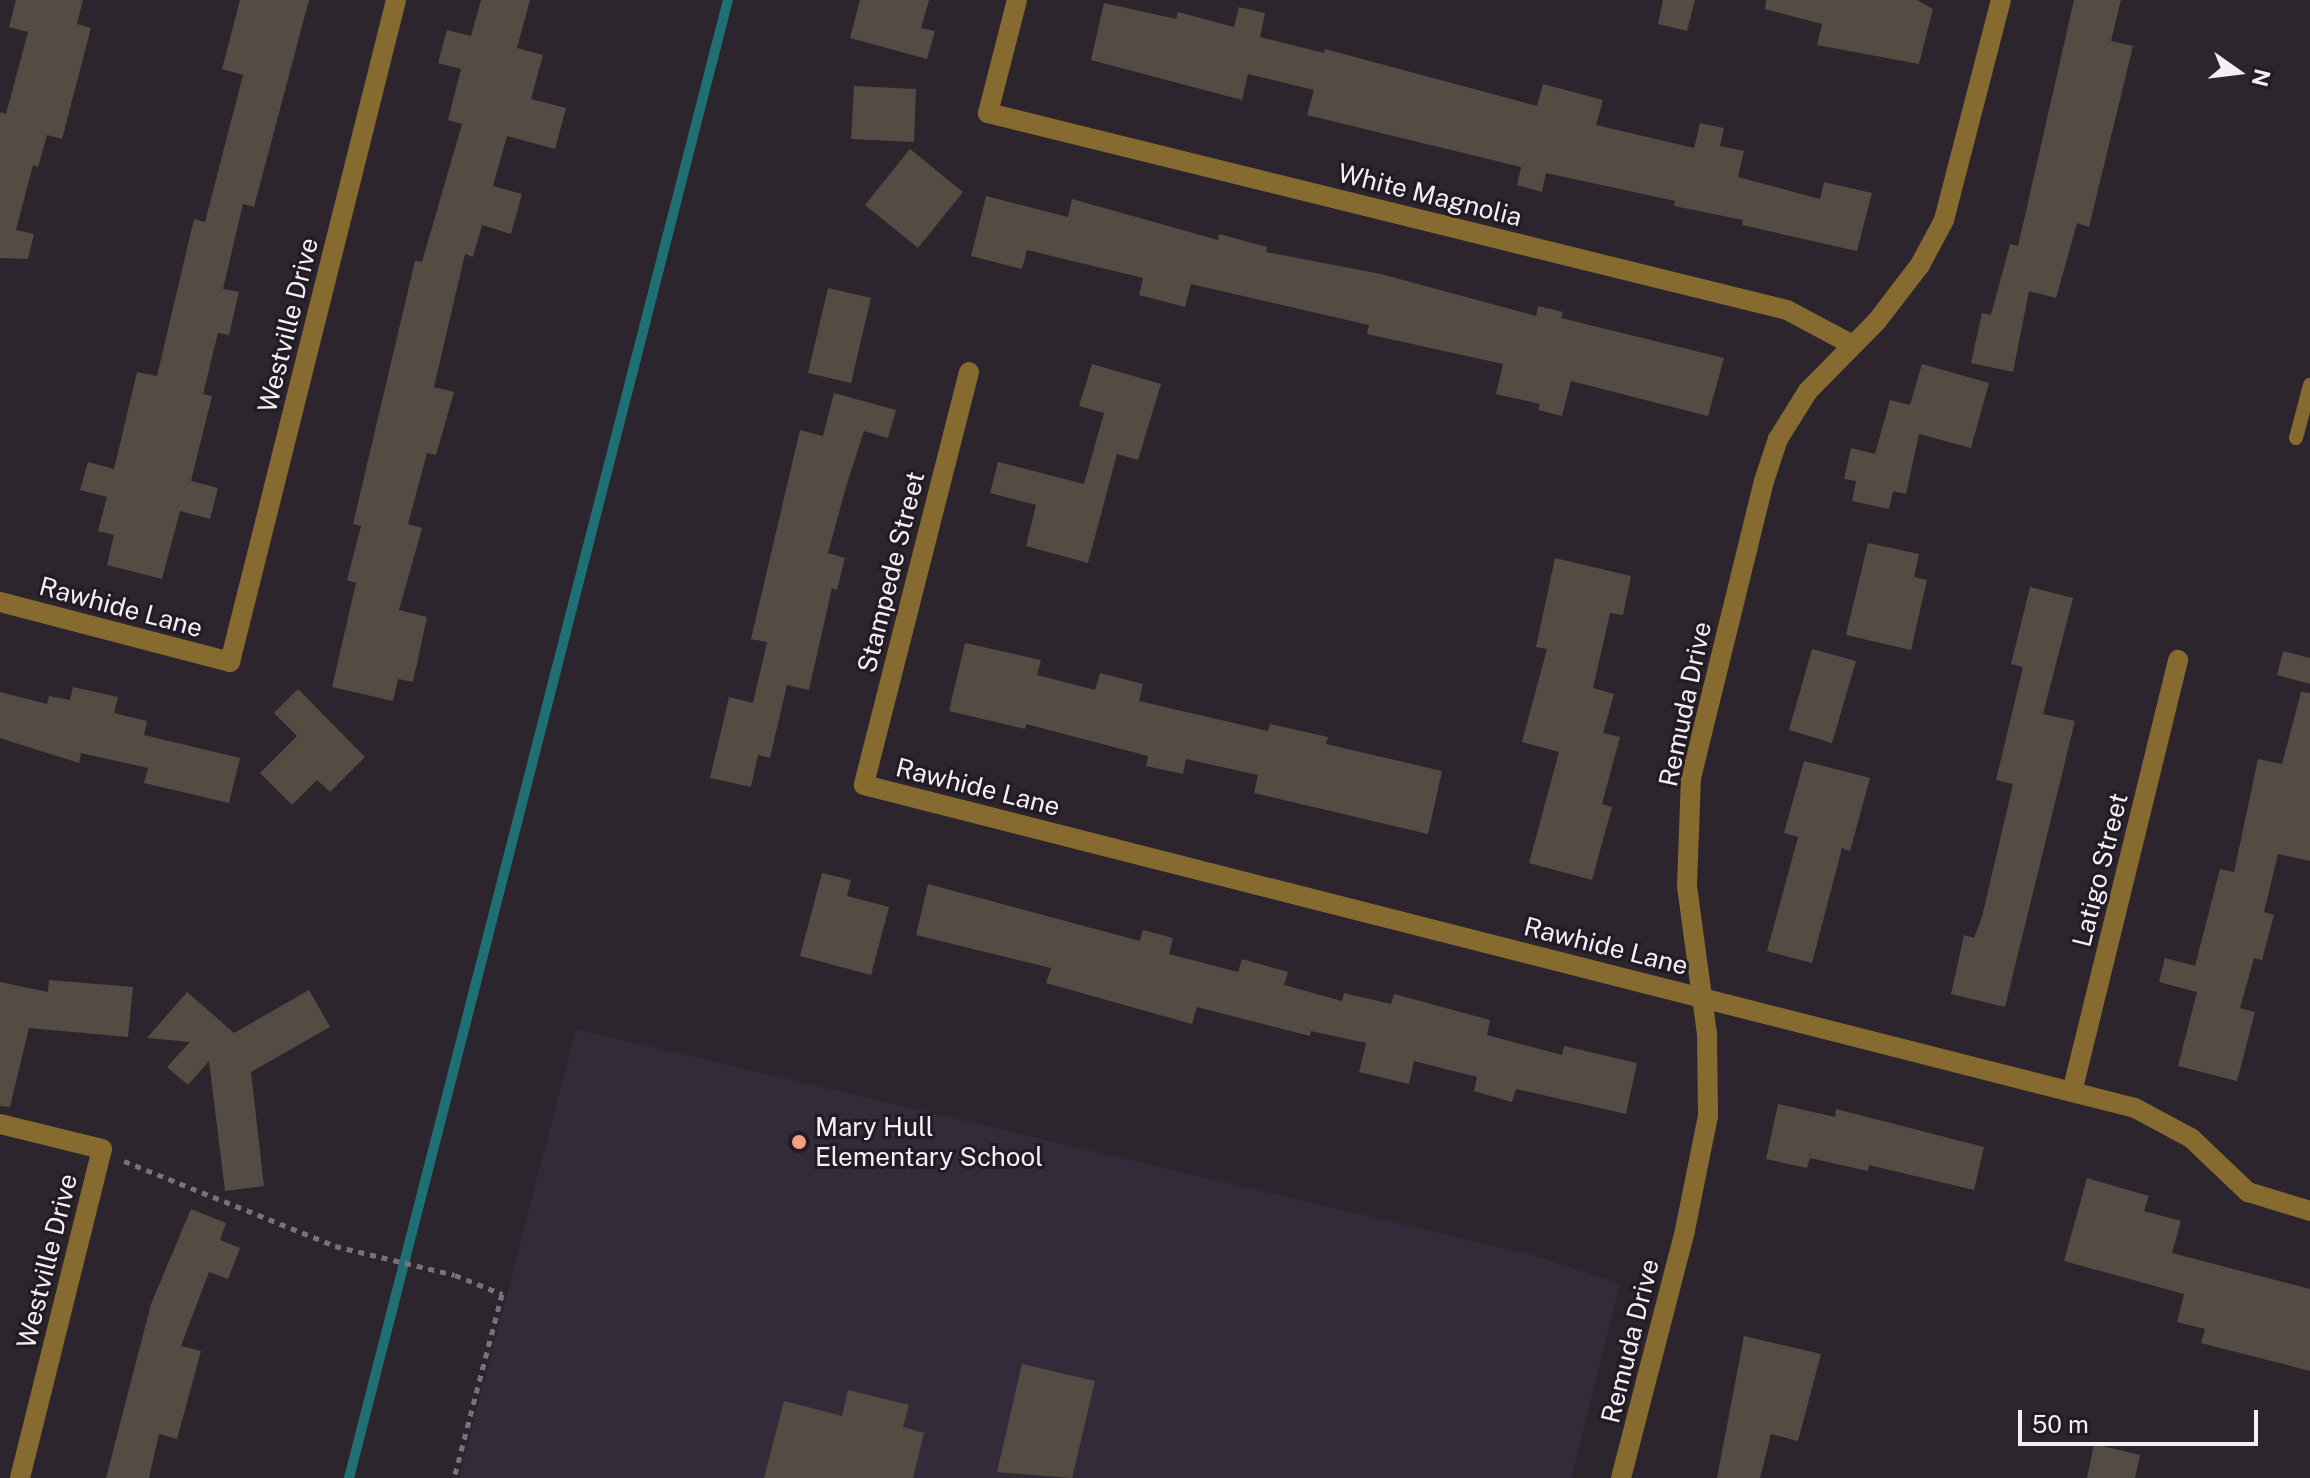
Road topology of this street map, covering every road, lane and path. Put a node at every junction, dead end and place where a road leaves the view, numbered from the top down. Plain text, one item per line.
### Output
1 (396, 0) edge
2 (1017, 0) edge
3 (2001, 0) edge
4 (1851, 344) junction
5 (969, 372) dead end
6 (2310, 385) edge
7 (2296, 438) dead end
8 (0, 602) edge
9 (2178, 660) dead end
10 (230, 662) joint
11 (864, 785) joint
12 (1700, 996) junction
13 (2072, 1092) junction
14 (0, 1124) edge
15 (102, 1149) junction
16 (2310, 1211) edge
17 (20, 1478) edge
18 (454, 1478) edge
19 (1621, 1478) edge

1 - 10 street, Westville Drive
2 - 4 street, White Magnolia
3 - 4 street, Remuda Drive
4 - 12 street, Remuda Drive
5 - 11 street, Stampede Street
6 - 7 lane
8 - 10 street, Rawhide Lane
9 - 13 street, Latigo Street
11 - 12 street, Rawhide Lane
12 - 13 street, Rawhide Lane
12 - 19 street, Remuda Drive
13 - 16 street, Rawhide Lane
14 - 15 street
15 - 17 street, Westville Drive
15 - 18 path

